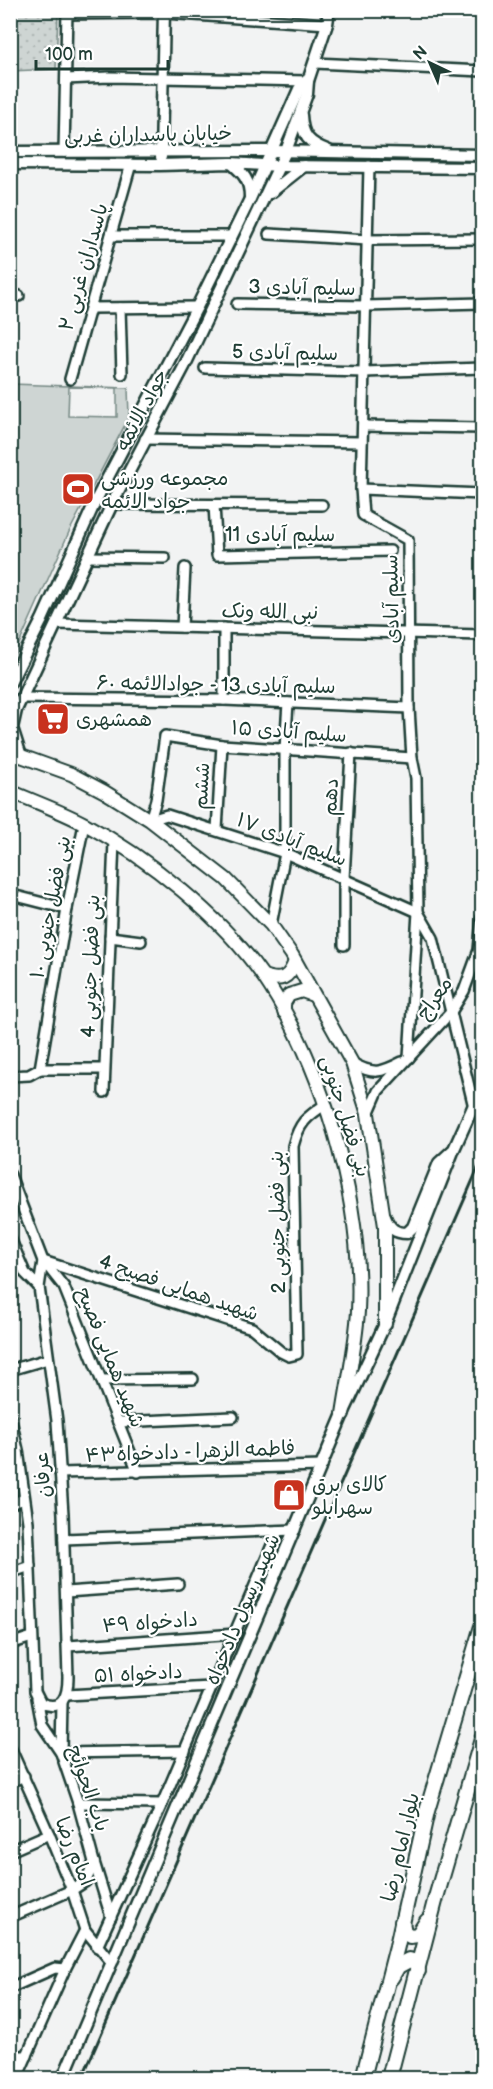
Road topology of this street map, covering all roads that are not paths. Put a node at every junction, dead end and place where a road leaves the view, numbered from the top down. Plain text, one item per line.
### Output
1 (329, 10) edge
2 (67, 12) edge
3 (164, 12) edge
4 (327, 24) junction
5 (315, 63) junction
6 (483, 71) edge
7 (163, 77) junction
8 (66, 79) junction
9 (308, 81) junction
10 (300, 110) junction
11 (161, 151) junction
12 (273, 151) junction
13 (286, 151) junction
14 (10, 152) edge
15 (64, 152) junction
16 (338, 153) junction
17 (483, 155) edge
18 (231, 163) junction
19 (10, 164) edge
20 (131, 164) junction
21 (159, 165) junction
22 (267, 165) junction
23 (279, 166) junction
24 (304, 166) junction
25 (369, 166) junction
26 (483, 168) edge
27 (265, 197) junction
28 (250, 199) junction
29 (270, 234) dead end
30 (111, 236) junction
31 (231, 236) junction
32 (483, 239) edge
33 (368, 240) junction
34 (483, 303) edge
35 (237, 304) dead end
36 (366, 306) junction
37 (197, 307) junction
38 (91, 308) junction
39 (120, 308) junction
40 (205, 368) dead end
41 (483, 368) edge
42 (364, 372) junction
43 (122, 374) dead end
44 (70, 379) dead end
45 (363, 426) junction
46 (483, 428) edge
47 (145, 439) junction
48 (362, 442) junction
49 (361, 489) junction
50 (483, 494) edge
51 (112, 504) junction
52 (214, 505) junction
53 (322, 505) dead end
54 (390, 551) dead end
55 (88, 556) junction
56 (165, 558) dead end
57 (185, 568) dead end
58 (57, 624) junction
59 (183, 627) junction
60 (224, 628) junction
61 (409, 633) junction
62 (483, 635) edge
63 (10, 683) edge
64 (22, 698) junction
65 (224, 700) junction
66 (288, 703) junction
67 (410, 708) junction
68 (11, 729) edge
69 (222, 744) junction
70 (285, 748) junction
71 (351, 753) junction
72 (16, 754) edge
73 (412, 758) junction
74 (14, 795) edge
75 (150, 820) junction
76 (84, 824) junction
77 (217, 830) junction
78 (114, 842) junction
79 (285, 853) junction
80 (345, 878) junction
81 (16, 896) dead end
82 (67, 909) junction
83 (418, 912) junction
84 (483, 918) edge
85 (271, 925) junction
86 (110, 936) junction
87 (141, 941) dead end
88 (344, 945) dead end
89 (295, 961) junction
90 (263, 976) junction
91 (313, 995) junction
92 (284, 1012) junction
93 (450, 1012) junction
94 (409, 1058) junction
95 (352, 1063) junction
96 (40, 1069) junction
97 (104, 1070) junction
98 (10, 1076) edge
99 (483, 1087) edge
100 (104, 1092) dead end
101 (326, 1104) junction
102 (474, 1107) junction
103 (368, 1114) junction
104 (454, 1149) junction
105 (10, 1175) edge
106 (383, 1213) junction
107 (10, 1238) edge
108 (43, 1261) junction
109 (39, 1287) junction
110 (385, 1324) junction
111 (297, 1354) joint
112 (48, 1359) junction
113 (10, 1370) edge
114 (193, 1379) dead end
115 (102, 1380) junction
116 (344, 1414) junction
117 (10, 1416) edge
118 (233, 1417) dead end
119 (118, 1422) junction
120 (12, 1435) edge
121 (322, 1466) junction
122 (138, 1472) junction
123 (60, 1473) junction
124 (24, 1499) junction
125 (10, 1504) edge
126 (295, 1530) junction
127 (278, 1531) junction
128 (64, 1539) junction
129 (30, 1566) junction
130 (10, 1573) edge
131 (178, 1584) dead end
132 (66, 1592) junction
133 (483, 1626) edge
134 (236, 1634) junction
135 (32, 1637) junction
136 (10, 1644) edge
137 (68, 1646) junction
138 (211, 1687) junction
139 (35, 1691) junction
140 (65, 1698) junction
141 (483, 1739) edge
142 (10, 1747) edge
143 (185, 1751) junction
144 (61, 1753) junction
145 (24, 1776) junction
146 (10, 1782) edge
147 (78, 1803) junction
148 (162, 1804) junction
149 (50, 1834) junction
150 (10, 1851) edge
151 (94, 1862) junction
152 (72, 1890) junction
153 (435, 1901) junction
154 (10, 1917) edge
155 (111, 1917) junction
156 (402, 1922) junction
157 (85, 1930) junction
158 (97, 1947) junction
159 (112, 1963) junction
160 (65, 1970) junction
161 (418, 1971) junction
162 (10, 1988) edge
163 (385, 1989) junction
164 (10, 2056) edge
165 (27, 2056) junction
166 (17, 2079) edge
167 (63, 2079) edge
168 (363, 2079) edge
169 (389, 2079) edge

1 - 4 street, جواد الائمه
2 - 3 street
2 - 8 street
3 - 4 street
3 - 7 street
4 - 5 street, جواد الائمه
5 - 6 street
5 - 9 street, جواد الائمه
7 - 8 street
7 - 9 street
7 - 11 street
8 - 15 street
9 - 10 street, جواد الائمه
9 - 12 street, جواد الائمه
10 - 13 street, جواد الائمه
10 - 16 street
11 - 12 street, خیابان پاسداران غربی
11 - 15 street, خیابان پاسداران غربی
11 - 21 street
12 - 13 street, خیابان پاسداران غربی
12 - 22 street, جواد الائمه
13 - 16 street, خیابان پاسداران غربی
13 - 23 street, جواد الائمه
14 - 15 street, خیابان پاسداران غربی
16 - 17 street, خیابان پاسداران غربی
18 - 21 street, خیابان پاسداران غربی
18 - 22 street, خیابان پاسداران غربی
18 - 28 street
19 - 20 street, خیابان پاسداران غربی
20 - 21 street, خیابان پاسداران غربی
20 - 30 street, پاسداران غربی ۲
22 - 23 street, خیابان پاسداران غربی
22 - 28 street, جواد الائمه
23 - 24 street, خیابان پاسداران غربی
23 - 27 street, جواد الائمه
24 - 25 street, خیابان پاسداران غربی
24 - 27 street
25 - 26 street, خیابان پاسداران غربی
25 - 33 street, سلیم آبادی
27 - 47 street, جواد الائمه
28 - 31 street, جواد الائمه
29 - 33 street
30 - 31 street
30 - 38 street, پاسداران غربی ۲
31 - 37 street, جواد الائمه
32 - 33 street
33 - 36 street, سلیم آبادی
34 - 36 street, سلیم آبادی 3
35 - 36 street, سلیم آبادی 3
36 - 42 street, سلیم آبادی
37 - 39 street
37 - 63 street, جواد الائمه
38 - 39 street
38 - 44 street, پاسداران غربی ۲
39 - 43 street
40 - 42 street, سلیم آبادی 5
41 - 42 street, سلیم آبادی 5
42 - 45 street, سلیم آبادی
45 - 46 street
45 - 48 street, سلیم آبادی
47 - 48 street
47 - 51 street, جواد الائمه
48 - 49 street, سلیم آبادی
49 - 50 street
49 - 61 street, سلیم آبادی
51 - 52 street
51 - 55 street, جواد الائمه
52 - 53 street
52 - 54 street, سلیم آبادی 11
55 - 56 street
55 - 58 street, جواد الائمه
57 - 59 street
58 - 59 street, نبی الله ونک
58 - 64 street, جواد الائمه
59 - 60 street, نبی الله ونک
60 - 61 street, نبی الله ونک
60 - 65 street
61 - 62 street, نبی الله ونک
61 - 67 street, سلیم آبادی
64 - 65 street, سلیم آبادی 13 - جوادالائمه ۶۰
64 - 68 street, جواد الائمه
65 - 66 street, سلیم آبادی 13 - جوادالائمه ۶۰
66 - 67 street, سلیم آبادی 13 - جوادالائمه ۶۰
66 - 70 street
67 - 73 street, سلیم آبادی
68 - 72 street, جواد الائمه
69 - 70 street, سلیم آبادی ۱۵
69 - 75 street, سلیم آبادی ۱۵
69 - 77 street, ششم
70 - 71 street, سلیم آبادی ۱۵
70 - 79 street
71 - 73 street, سلیم آبادی ۱۵
71 - 80 street, دهم
72 - 75 main road, بنی فضل جنوبی
73 - 83 street, سلیم آبادی
74 - 76 main road, بنی فضل جنوبی
75 - 77 street, سلیم آبادی ۱۷
75 - 85 main road, بنی فضل جنوبی
76 - 78 main road, بنی فضل جنوبی
76 - 82 street, بنی فضل جنوبی ۱۰
77 - 79 street, سلیم آبادی ۱۷
78 - 86 street, بنی فضل جنوبی 4
78 - 90 main road, بنی فضل جنوبی
79 - 80 street, سلیم آبادی ۱۷
79 - 85 street
80 - 83 street, سلیم آبادی ۱۷
80 - 88 street, دهم
81 - 82 street
82 - 96 street, بنی فضل جنوبی ۱۰
83 - 93 street
83 - 94 street, سلیم آبادی
84 - 93 street, معراج
85 - 89 main road, بنی فضل جنوبی
86 - 87 street
86 - 97 street, بنی فضل جنوبی 4
89 - 90 main road
89 - 91 main road, بنی فضل جنوبی
90 - 92 main road, بنی فضل جنوبی
91 - 92 main road
91 - 95 main road, بنی فضل جنوبی
92 - 101 main road, بنی فضل جنوبی
93 - 94 street, معراج
93 - 102 street
94 - 95 street, معراج
94 - 103 street, معراج
95 - 103 main road, بنی فضل جنوبی
96 - 97 street
96 - 98 street
97 - 100 street, بنی فضل جنوبی 4
99 - 102 street, شهید رسول دادخواه
101 - 111 street, بنی فضل جنوبی 2
101 - 116 main road, بنی فضل جنوبی
102 - 104 street, شهید رسول دادخواه
103 - 106 main road, بنی فضل جنوبی
104 - 106 street
104 - 110 street, شهید رسول دادخواه
105 - 108 street
106 - 110 main road, بنی فضل جنوبی
107 - 109 street
108 - 109 street
108 - 111 street, شهید همایی فصیح 4
108 - 115 street, شهید همایی فصیح
109 - 112 street, عرفان
110 - 116 street, شهید رسول دادخواه
112 - 113 street
112 - 123 street, عرفان
114 - 115 street
115 - 119 street, شهید همایی فصیح
116 - 121 street, شهید رسول دادخواه
117 - 120 street, باب الحوائج
118 - 119 street
119 - 122 street, شهید همایی فصیح
120 - 124 street, باب الحوائج
121 - 122 street, فاطمه الزهرا - دادخواه۴۳
121 - 126 street, شهید رسول دادخواه
122 - 123 street, فاطمه الزهرا - دادخواه۴۳
123 - 128 street, عرفان
124 - 125 street
124 - 129 street, باب الحوائج
126 - 127 street
126 - 159 street, شهید رسول دادخواه
127 - 128 street
127 - 134 street
128 - 132 street, عرفان
129 - 130 street
129 - 135 street, باب الحوائج
131 - 132 street
132 - 137 street, عرفان
133 - 156 main road, بلوار امام رضا
134 - 137 street, دادخواه ۴۹
134 - 138 street
135 - 136 street
135 - 139 street, باب الحوائج
137 - 140 street, عرفان
138 - 140 street, دادخواه ۵۱
138 - 143 street
139 - 140 street
139 - 144 street, باب الحوائج
140 - 144 street, عرفان
141 - 153 main road
142 - 145 street, امام رضا
143 - 144 street
143 - 148 street
144 - 147 street, باب الحوائج
145 - 146 street
145 - 149 street, امام رضا
147 - 148 street
147 - 151 street, باب الحوائج
148 - 155 street
149 - 150 street
149 - 152 street, امام رضا
151 - 152 street, باب الحوائج
151 - 155 street
152 - 154 street
152 - 157 street, امام رضا
153 - 156 main road
153 - 161 main road
155 - 158 street
156 - 163 main road, بلوار امام رضا
157 - 158 street, امام رضا
157 - 160 street
158 - 159 street, امام رضا
159 - 167 street, شهید رسول دادخواه
160 - 162 street
160 - 165 street
161 - 163 main road
161 - 169 main road
163 - 168 main road, بلوار امام رضا
164 - 165 street
165 - 166 street

